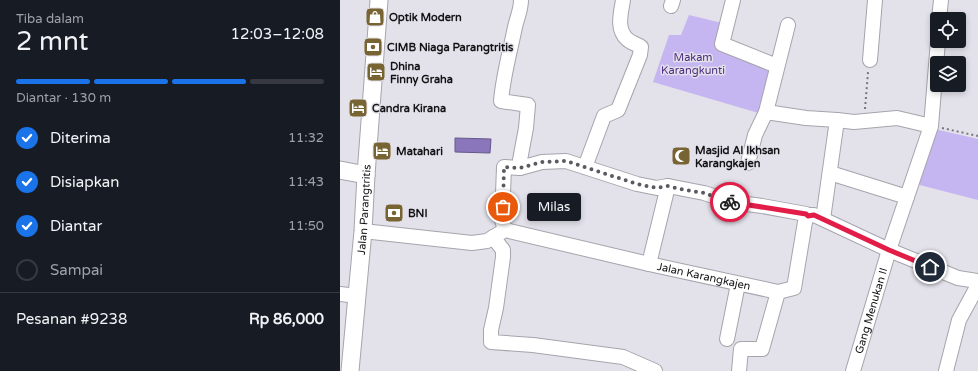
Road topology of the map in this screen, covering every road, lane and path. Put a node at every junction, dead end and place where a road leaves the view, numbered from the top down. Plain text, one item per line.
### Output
1 (379, 0) edge
2 (521, 0) edge
3 (623, 0) edge
4 (733, 0) edge
5 (876, 0) edge
6 (941, 0) edge
7 (940, 12) edge
8 (788, 25) dead end
9 (937, 48) edge
10 (870, 60) joint
11 (777, 66) junction
12 (766, 112) junction
13 (837, 120) junction
14 (863, 122) junction
15 (931, 126) junction
16 (978, 136) edge
17 (748, 163) dead end
18 (585, 167) junction
19 (520, 168) junction
20 (340, 170) edge
21 (830, 172) junction
22 (366, 175) junction
23 (668, 186) junction
24 (907, 197) junction
25 (808, 216) junction
26 (823, 219) junction
27 (505, 230) junction
28 (363, 231) junction
29 (493, 237) junction
30 (889, 250) junction
31 (649, 264) junction
32 (978, 281) edge
33 (738, 284) junction
34 (978, 285) edge
35 (778, 292) junction
36 (340, 294) edge
37 (357, 296) junction
38 (727, 339) dead end
39 (347, 368) edge
40 (654, 371) edge
41 (739, 371) edge
42 (853, 371) edge
43 (946, 371) edge

1 - 22 main road, Jalan Parangtritis
2 - 19 street
3 - 18 street
4 - 11 street
5 - 10 street
6 - 7 street
8 - 11 street
9 - 15 street, Gang Menukan II
10 - 14 path
11 - 12 street
12 - 13 street
12 - 17 street
13 - 14 street
13 - 21 street
14 - 15 street
15 - 16 path
15 - 24 street, Gang Menukan II
18 - 19 street
18 - 23 street
19 - 27 street
20 - 22 main road
21 - 24 street
21 - 26 street
22 - 28 main road, Jalan Parangtritis
23 - 25 street
23 - 31 street
24 - 30 street, Gang Menukan II
25 - 26 street
25 - 35 street
26 - 30 street
27 - 29 street
27 - 31 street, Jalan Karangkajen
28 - 29 street
28 - 37 main road, Jalan Parangtritis
29 - 40 street
30 - 32 street
30 - 42 street, Gang Menukan II
31 - 33 street, Jalan Karangkajen
33 - 35 street, Jalan Karangkajen
33 - 38 street
34 - 43 street
35 - 41 street
36 - 37 street
37 - 39 main road, Jalan Parangtritis

